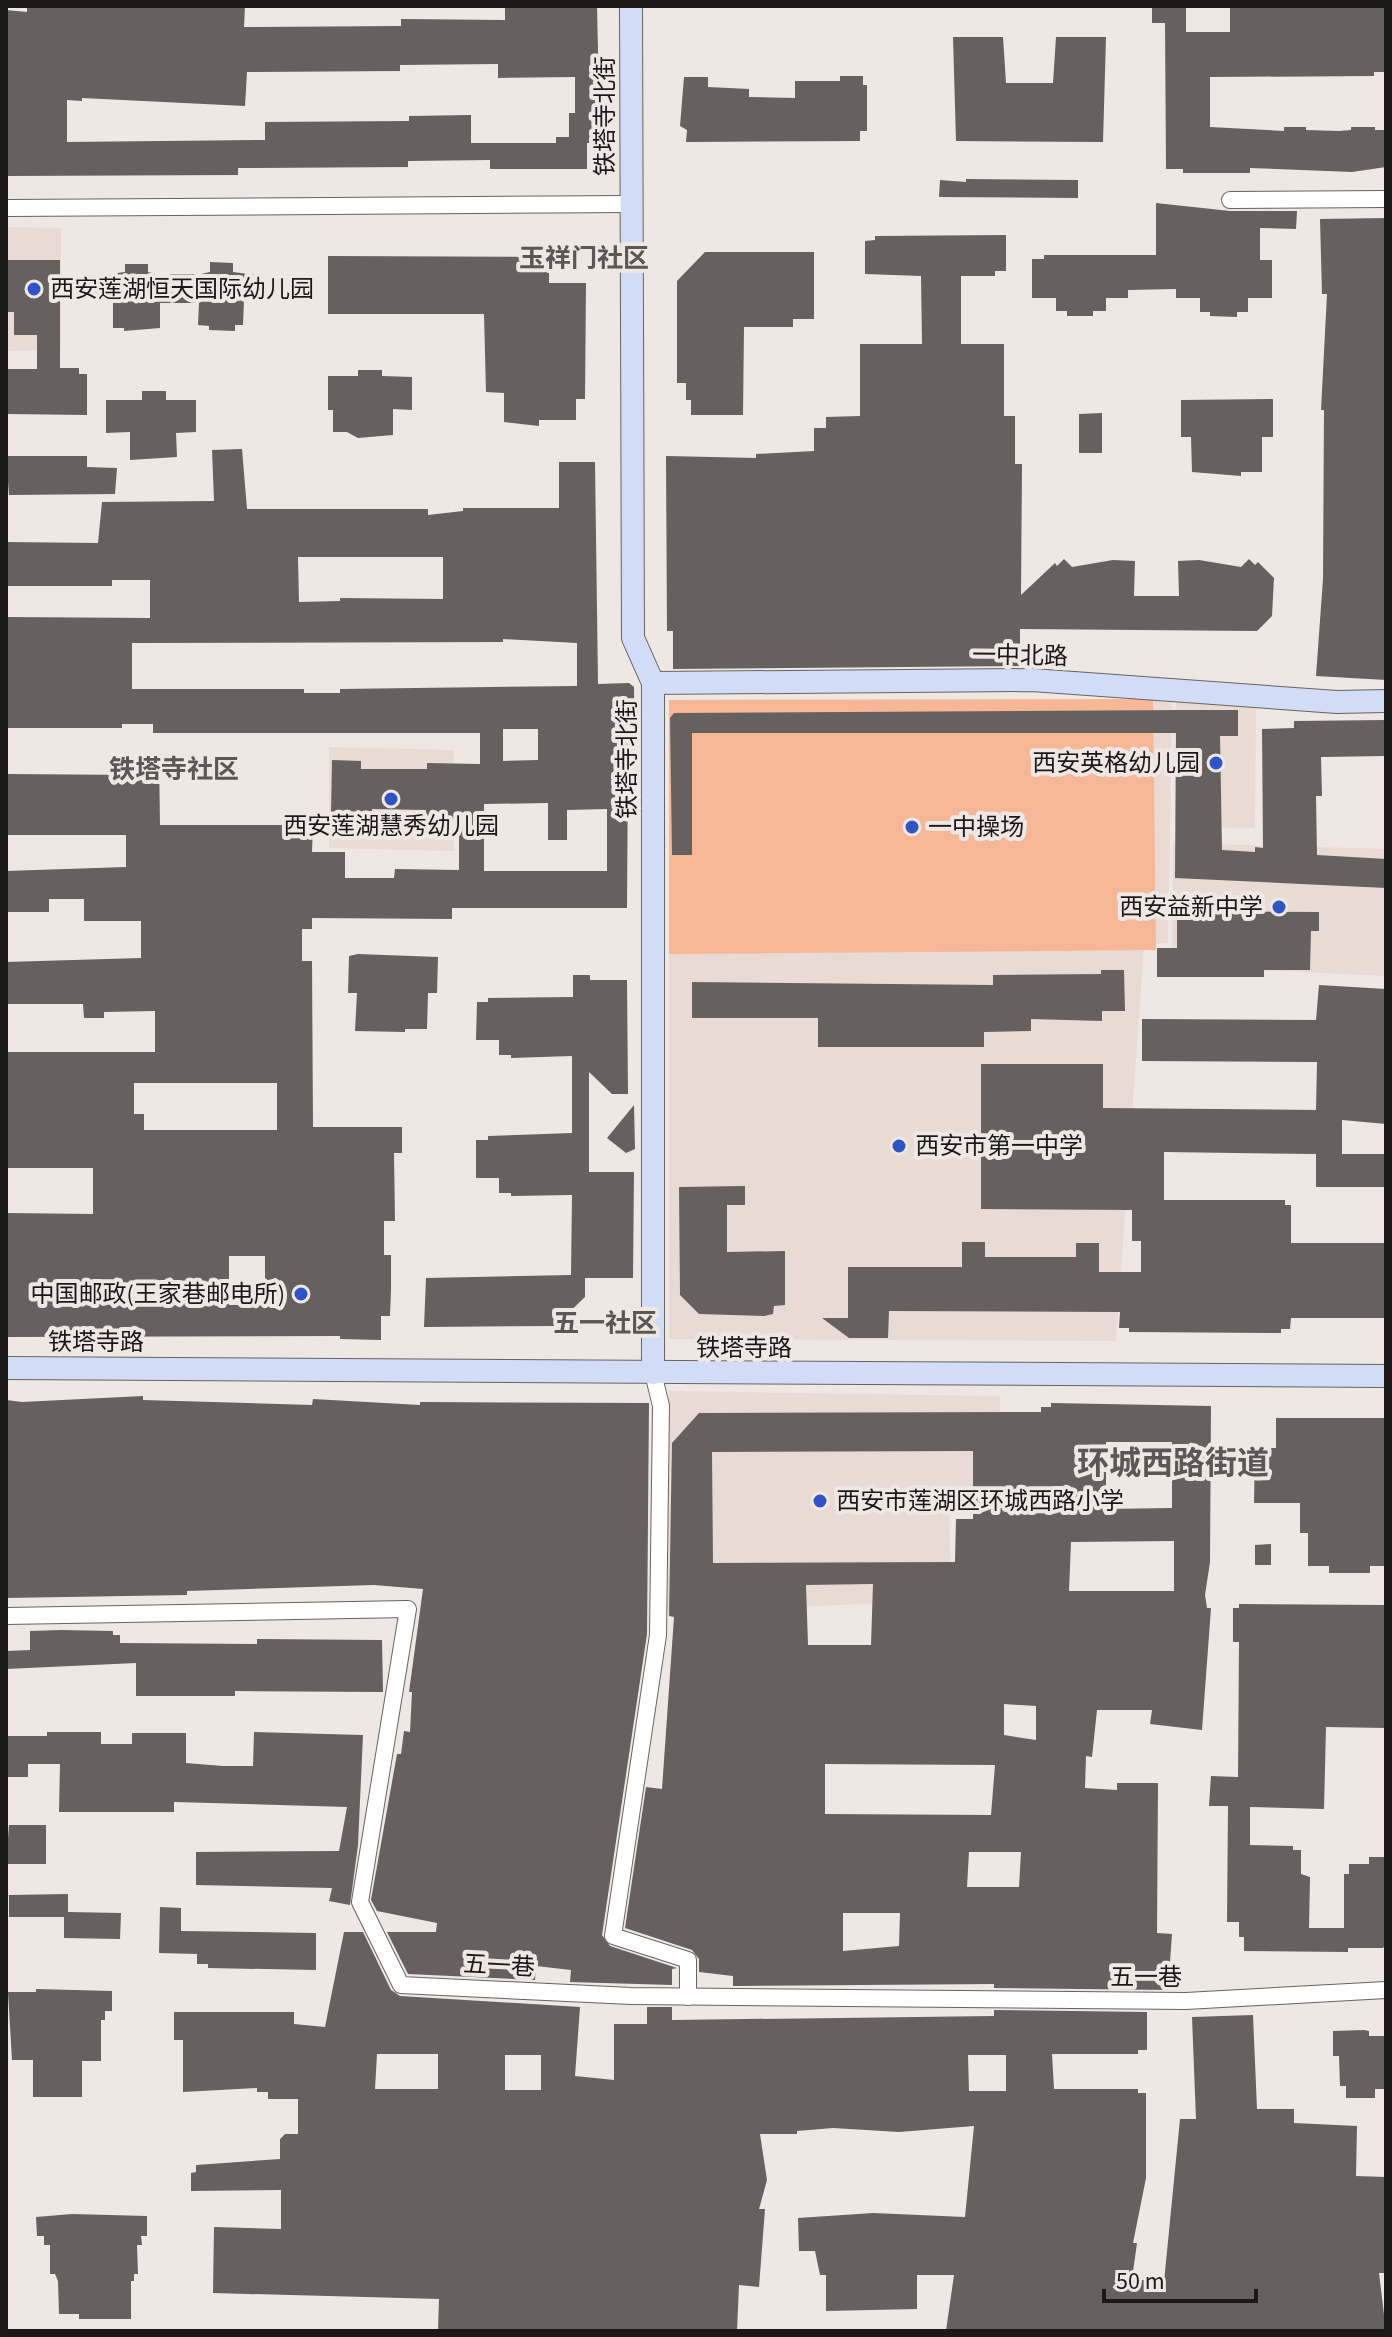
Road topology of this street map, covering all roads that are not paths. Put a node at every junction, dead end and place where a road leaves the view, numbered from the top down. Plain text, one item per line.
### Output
1 (631, 6) edge
2 (1386, 199) edge
3 (1230, 200) dead end
4 (630, 204) junction
5 (6, 208) edge
6 (653, 683) junction
7 (1386, 701) edge
8 (6, 1368) edge
9 (653, 1373) junction
10 (1386, 1376) edge
11 (6, 1616) edge
12 (1386, 1990) edge
13 (688, 1997) junction

1 - 4 street, 铁塔寺北街
2 - 3 street
4 - 5 street
4 - 6 street, 铁塔寺北街
6 - 7 street, 一中北路
6 - 9 street, 铁塔寺北街
8 - 9 street, 铁塔寺路
9 - 10 street, 铁塔寺路
9 - 13 street
11 - 13 street, 五一巷
12 - 13 street, 五一巷

